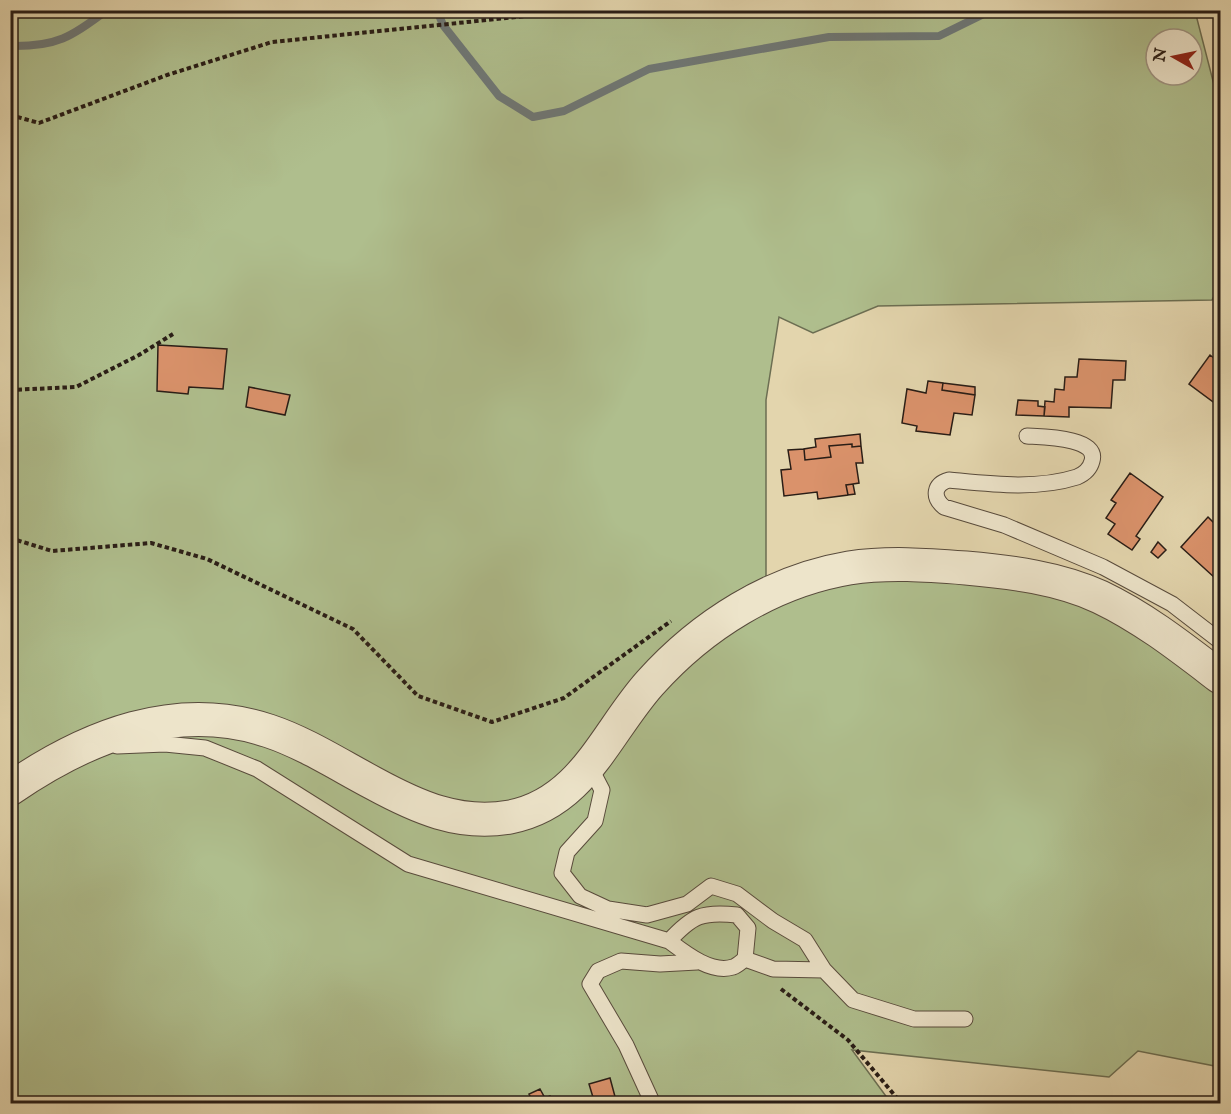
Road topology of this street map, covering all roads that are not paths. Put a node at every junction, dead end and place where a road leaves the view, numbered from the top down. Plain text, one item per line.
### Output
1 (1027, 436) dead end
2 (1221, 641) edge
3 (1221, 677) edge
4 (87, 747) junction
5 (590, 766) junction
6 (10, 789) edge
7 (669, 941) junction
8 (697, 962) junction
9 (739, 963) junction
10 (824, 970) junction
11 (965, 1019) dead end
12 (653, 1104) edge

1 - 2 lane
3 - 5 street
4 - 5 street
4 - 6 street
4 - 7 lane
5 - 10 lane
7 - 8 lane
7 - 9 lane
8 - 9 lane
8 - 12 lane
9 - 10 lane
10 - 11 lane

